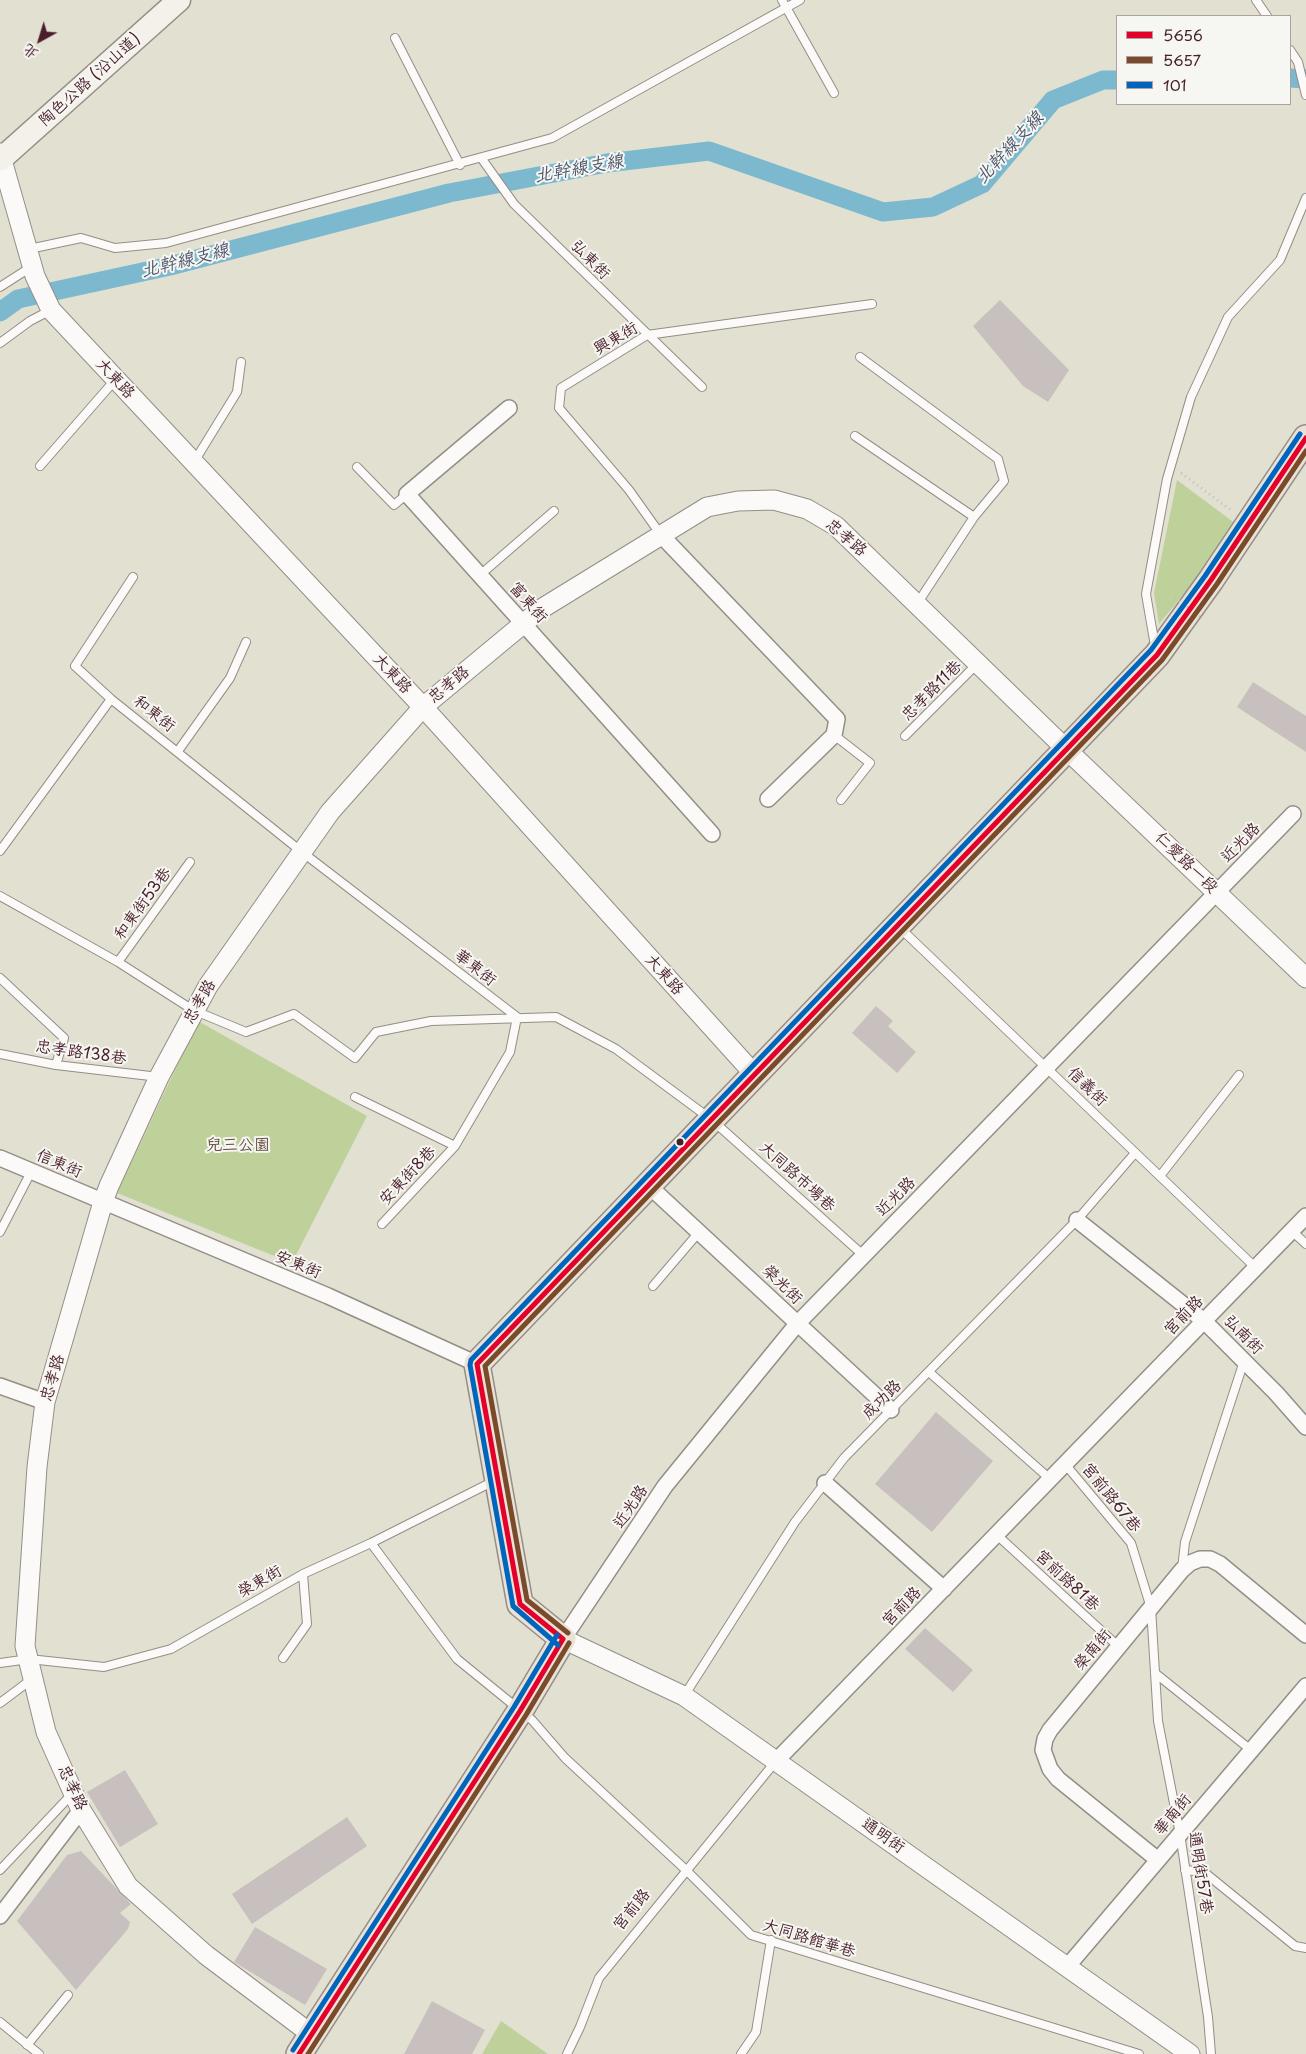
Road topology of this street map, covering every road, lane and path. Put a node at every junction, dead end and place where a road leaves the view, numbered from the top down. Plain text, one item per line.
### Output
1 (179, 0) edge
2 (800, 0) edge
3 (1256, 0) edge
4 (784, 4) edge
5 (1266, 15) edge
6 (395, 38) dead end
7 (1291, 52) edge
8 (834, 93) dead end
9 (1306, 95) edge
10 (1, 157) edge
11 (482, 159) junction
12 (460, 165) junction
13 (1306, 198) edge
14 (31, 258) junction
15 (0, 287) edge
16 (872, 304) dead end
17 (48, 305) junction
18 (647, 335) junction
19 (0, 343) edge
20 (860, 357) dead end
21 (241, 362) dead end
22 (115, 380) junction
23 (702, 387) dead end
24 (509, 408) dead end
25 (855, 436) dead end
26 (1306, 438) edge
27 (194, 462) junction
28 (1171, 465) junction
29 (40, 466) dead end
30 (357, 467) dead end
31 (408, 494) junction
32 (554, 511) dead end
33 (974, 518) junction
34 (1248, 524) junction
35 (661, 536) junction
36 (480, 575) junction
37 (133, 577) dead end
38 (1175, 598) dead end
39 (917, 604) junction
40 (1202, 618) dead end
41 (523, 624) junction
42 (246, 642) dead end
43 (1157, 655) junction
44 (977, 664) junction
45 (111, 699) junction
46 (423, 708) junction
47 (834, 735) junction
48 (905, 736) dead end
49 (1066, 749) junction
50 (178, 751) junction
51 (768, 799) dead end
52 (841, 800) dead end
53 (1293, 814) dead end
54 (712, 834) dead end
55 (0, 851) edge
56 (302, 852) junction
57 (190, 862) dead end
58 (1217, 893) junction
59 (0, 896) edge
60 (898, 927) junction
61 (118, 962) junction
62 (0, 978) edge
63 (1306, 978) edge
64 (193, 1010) junction
65 (517, 1017) junction
66 (0, 1054) edge
67 (56, 1065) junction
68 (1047, 1069) junction
69 (755, 1075) junction
70 (1239, 1075) dead end
71 (159, 1077) junction
72 (354, 1096) dead end
73 (712, 1120) junction
74 (455, 1146) junction
75 (1135, 1153) junction
76 (0, 1158) edge
77 (31, 1172) junction
78 (1160, 1176) junction
79 (648, 1185) junction
80 (104, 1202) junction
81 (1306, 1216) edge
82 (1077, 1220) junction
83 (382, 1224) dead end
84 (700, 1231) junction
85 (1292, 1231) junction
86 (0, 1232) edge
87 (1306, 1244) edge
88 (863, 1255) junction
89 (1256, 1268) junction
90 (652, 1286) dead end
91 (1204, 1322) junction
92 (797, 1324) junction
93 (1244, 1361) junction
94 (477, 1364) junction
95 (929, 1372) junction
96 (0, 1386) edge
97 (45, 1402) junction
98 (891, 1410) junction
99 (1306, 1427) edge
100 (1066, 1464) junction
101 (1050, 1479) junction
102 (496, 1480) junction
103 (825, 1483) junction
104 (996, 1535) junction
105 (371, 1543) junction
106 (1182, 1570) junction
107 (303, 1574) junction
108 (944, 1589) junction
109 (1151, 1608) junction
110 (1306, 1635) edge
111 (563, 1639) junction
112 (1119, 1647) junction
113 (283, 1658) dead end
114 (28, 1659) junction
115 (0, 1663) edge
116 (1155, 1673) junction
117 (33, 1678) junction
118 (1306, 1686) edge
119 (684, 1696) junction
120 (0, 1704) edge
121 (520, 1711) junction
122 (1252, 1750) junction
123 (777, 1760) junction
124 (73, 1792) junction
125 (81, 1810) junction
126 (1180, 1834) junction
127 (1158, 1860) junction
128 (0, 1870) edge
129 (686, 1870) junction
130 (1185, 1870) junction
131 (0, 1916) edge
132 (771, 1940) junction
133 (1306, 1948) edge
134 (1067, 1967) junction
135 (68, 1995) dead end
136 (0, 2022) edge
137 (305, 2044) edge
138 (27, 2045) junction
139 (39, 2054) edge
140 (567, 2054) edge
141 (741, 2054) edge
142 (1139, 2054) edge
143 (1190, 2054) edge
144 (1211, 2054) edge

1 - 10 main road, 陶色公路 (沿山道)
2 - 4 lane
3 - 5 lane
4 - 8 lane
4 - 11 lane
6 - 12 lane
7 - 9 lane
10 - 14 street
11 - 12 lane
11 - 18 lane, 弘東街
12 - 14 lane
13 - 28 lane
14 - 15 lane
14 - 17 street
16 - 18 lane, 興東街
17 - 19 lane
17 - 22 street, 大東路
18 - 23 lane, 弘東街
18 - 35 lane, 興東街
20 - 33 lane
21 - 27 lane
22 - 27 street, 大東路
22 - 29 lane
24 - 31 street
25 - 33 lane
26 - 34 main road
27 - 46 street, 大東路
28 - 34 path
28 - 43 lane
30 - 31 lane
31 - 36 street, 富東街
32 - 36 lane
33 - 39 lane
34 - 43 main road
35 - 39 street, 忠孝路
35 - 41 street, 忠孝路
35 - 47 street
36 - 41 street, 富東街
37 - 45 lane
38 - 40 path, bridge
39 - 44 street, 忠孝路
41 - 46 street, 忠孝路
41 - 54 street, 富東街
42 - 50 lane
43 - 49 main road
44 - 48 lane, 忠孝路11巷
44 - 49 street, 忠孝路
45 - 50 lane, 和東街
45 - 55 lane, 和東街
46 - 56 street, 忠孝路
46 - 69 street, 大東路
47 - 51 street
47 - 52 lane
49 - 58 street, 仁愛路一段
49 - 60 main road
50 - 56 lane, 和東街
53 - 58 street, 近光路
56 - 64 street, 忠孝路
56 - 65 lane, 華東街
57 - 61 lane, 和東街53巷
58 - 63 street, 仁愛路一段
58 - 68 street, 近光路
59 - 61 lane
60 - 68 lane, 信義街
60 - 69 main road
61 - 64 lane
62 - 67 lane
64 - 65 lane, 大同路市場巷
64 - 71 street, 忠孝路
65 - 73 lane, 大同路市場巷
65 - 74 lane
66 - 67 lane, 忠孝路138巷
67 - 71 lane, 忠孝路138巷
68 - 75 lane, 信義街
68 - 88 street, 近光路
69 - 73 main road
70 - 78 lane
71 - 80 street, 忠孝路
72 - 74 lane
73 - 79 main road
73 - 88 lane, 大同路市場巷
74 - 83 lane, 安東街8巷
75 - 78 lane, 信義街
75 - 82 lane, 成功路
76 - 77 street, 信東街
77 - 80 street, 信東街
77 - 86 lane
78 - 89 lane, 信義街
79 - 84 street, 榮光街
79 - 94 main road
80 - 94 street, 安東街
80 - 97 street, 忠孝路
81 - 85 street, 宮前路
82 - 91 street, 弘南街
82 - 95 lane, 成功路
84 - 90 lane
84 - 92 street, 榮光街
85 - 87 lane
85 - 89 street, 宮前路
88 - 92 street, 近光路
89 - 91 street, 宮前路
91 - 93 street, 弘南街
91 - 100 street, 宮前路
92 - 98 street, 榮光街
92 - 111 street, 近光路
93 - 99 street, 弘南街
93 - 106 lane
94 - 102 main road
95 - 98 lane, 成功路
95 - 101 lane
96 - 97 street
97 - 114 street, 忠孝路
98 - 103 lane, 成功路
100 - 101 street, 宮前路
100 - 109 lane, 宮前路67巷
101 - 104 street, 宮前路
102 - 105 lane, 榮東街
102 - 111 main road
103 - 108 street
103 - 119 lane, 成功路
104 - 108 street, 宮前路
104 - 112 lane, 宮前路81巷
105 - 107 lane, 榮東街
105 - 121 lane, 大同路館華巷
106 - 109 street, 榮南街
106 - 110 street, 榮南街
107 - 113 lane
107 - 114 lane, 榮東街
108 - 123 street, 宮前路
109 - 112 street, 榮南街
109 - 116 lane, 通明街57巷
111 - 119 street, 通明街
111 - 121 main road
112 - 127 street, 榮南街
114 - 115 lane, 榮東街
114 - 117 street, 忠孝路
116 - 122 lane
116 - 126 lane, 通明街57巷
117 - 120 lane
117 - 124 street, 忠孝路
118 - 122 street, 華南街
119 - 123 street, 通明街
121 - 129 lane, 大同路館華巷
121 - 137 main road
122 - 126 street, 華南街
123 - 129 lane, 宮前路
123 - 134 street, 通明街
124 - 125 street, 忠孝路
124 - 128 lane
125 - 131 street
125 - 137 street, 忠孝路
126 - 127 street, 華南街
126 - 130 lane, 通明街57巷
127 - 134 street, 華南街
129 - 132 lane, 大同路館華巷
129 - 140 lane, 宮前路
130 - 133 lane
130 - 144 lane, 通明街57巷
132 - 141 lane
132 - 142 lane, 大同路館華巷
134 - 143 street, 通明街
135 - 138 lane
136 - 138 lane
138 - 139 lane

